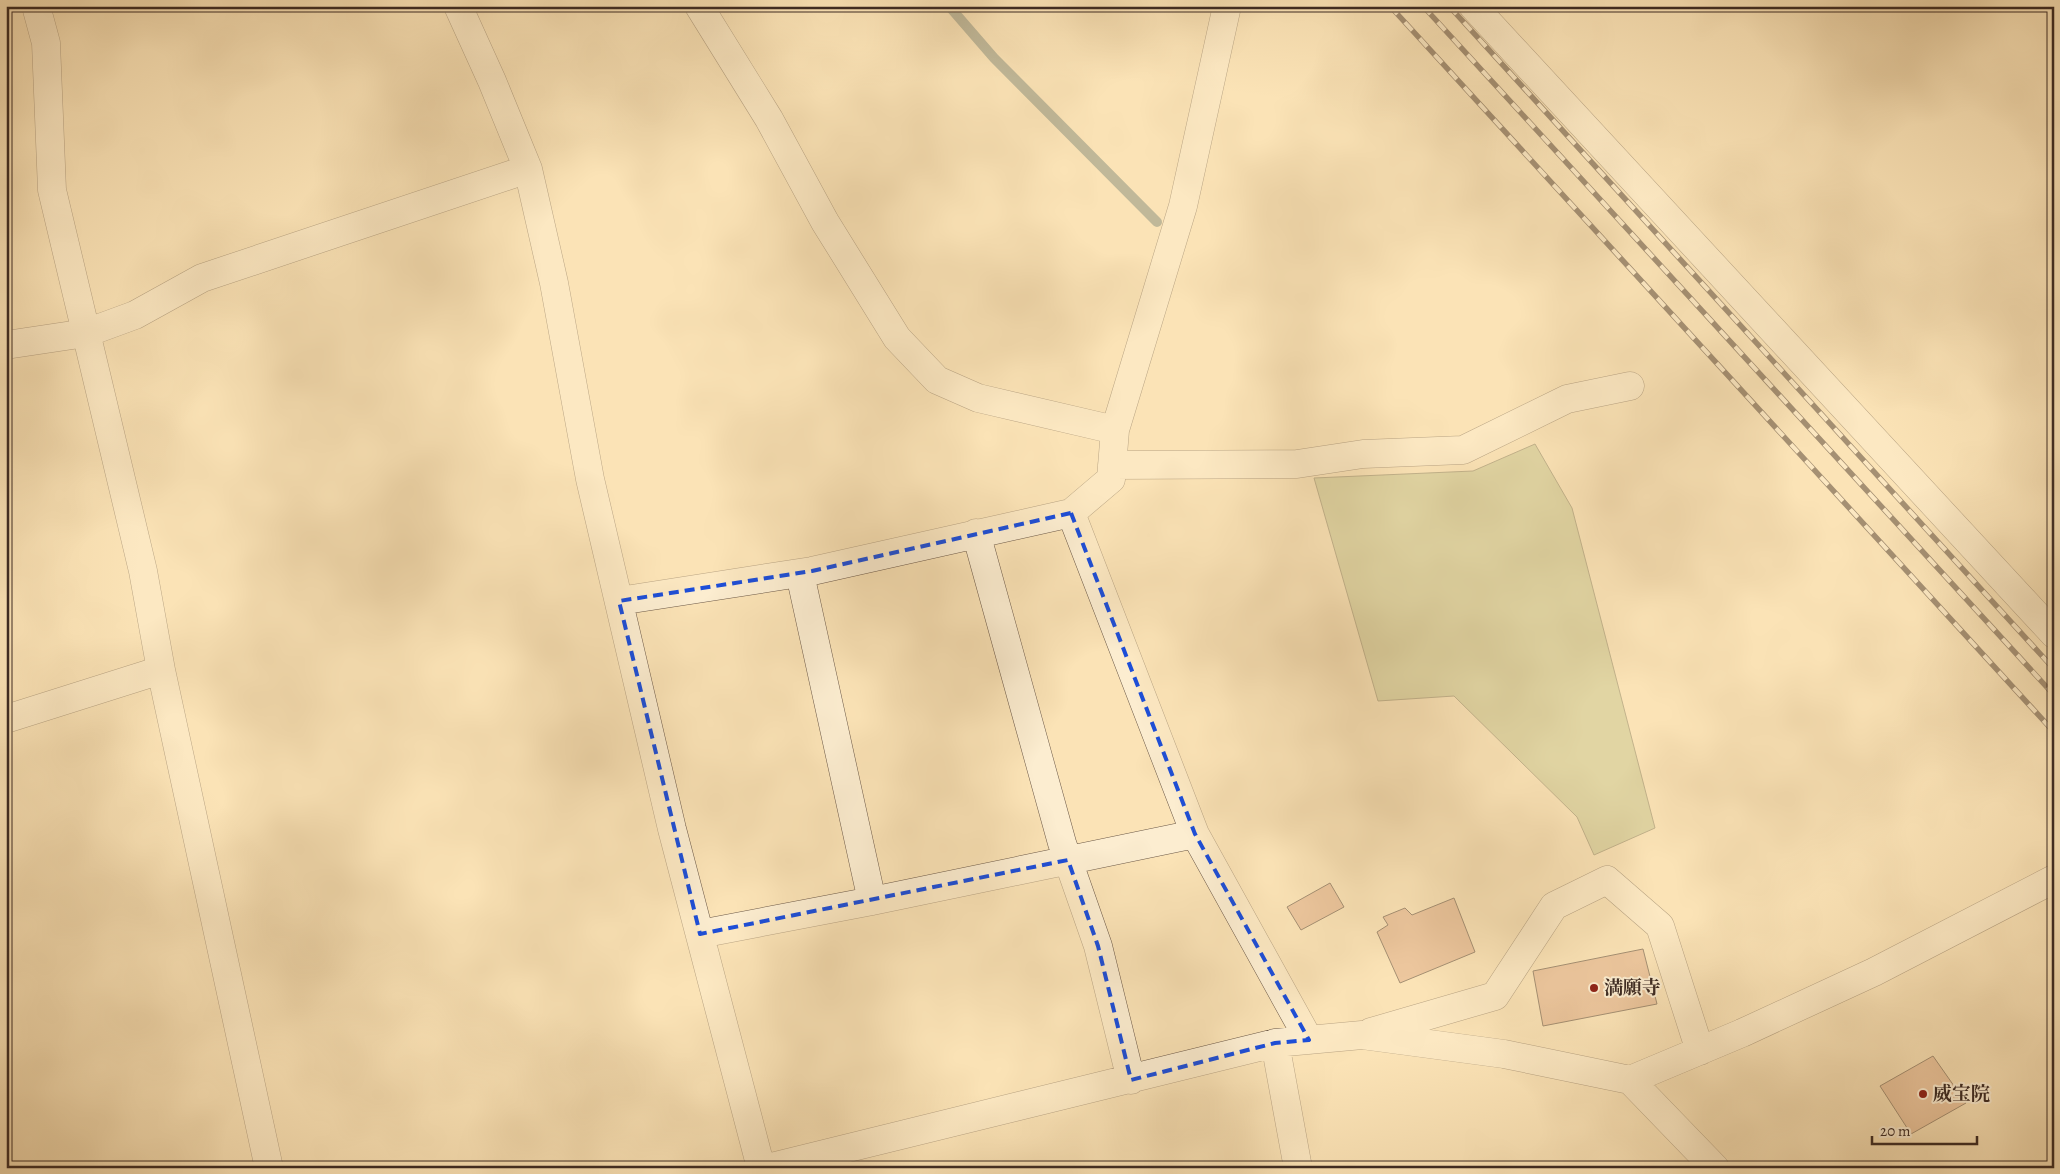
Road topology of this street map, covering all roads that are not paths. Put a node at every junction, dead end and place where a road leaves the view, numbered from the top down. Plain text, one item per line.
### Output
1 (36, 6) edge
2 (458, 6) edge
3 (699, 6) edge
4 (1227, 6) edge
5 (1473, 6) edge
6 (528, 170) junction
7 (86, 333) junction
8 (6, 345) edge
9 (1630, 386) dead end
10 (1115, 430) junction
11 (1112, 465) junction
12 (1070, 513) junction
13 (976, 533) junction
14 (800, 574) junction
15 (619, 601) junction
16 (2054, 634) edge
17 (161, 670) junction
18 (6, 719) edge
19 (1195, 834) junction
20 (1068, 860) junction
21 (2054, 880) edge
22 (872, 901) junction
23 (700, 934) junction
24 (1362, 1035) junction
25 (1309, 1040) junction
26 (1275, 1043) junction
27 (1700, 1051) junction
28 (1131, 1080) junction
29 (1630, 1080) junction
30 (269, 1168) edge
31 (761, 1168) edge
32 (767, 1168) edge
33 (1298, 1168) edge
34 (1715, 1168) edge

1 - 7 street
2 - 6 street
3 - 10 street
4 - 10 street
5 - 16 street
6 - 7 street
6 - 15 street
7 - 8 street
7 - 17 street
9 - 11 street
10 - 11 street
11 - 12 street
12 - 13 street
12 - 19 street
13 - 14 street
13 - 20 street
14 - 15 street
14 - 22 street
15 - 23 street
17 - 18 street
17 - 30 street
19 - 20 street
19 - 25 street
20 - 22 street
20 - 28 street
21 - 27 street
22 - 23 street
23 - 31 street
24 - 25 street
24 - 27 street
24 - 29 street
25 - 26 street
26 - 28 street
26 - 33 street
27 - 29 street
28 - 32 street
29 - 34 street

